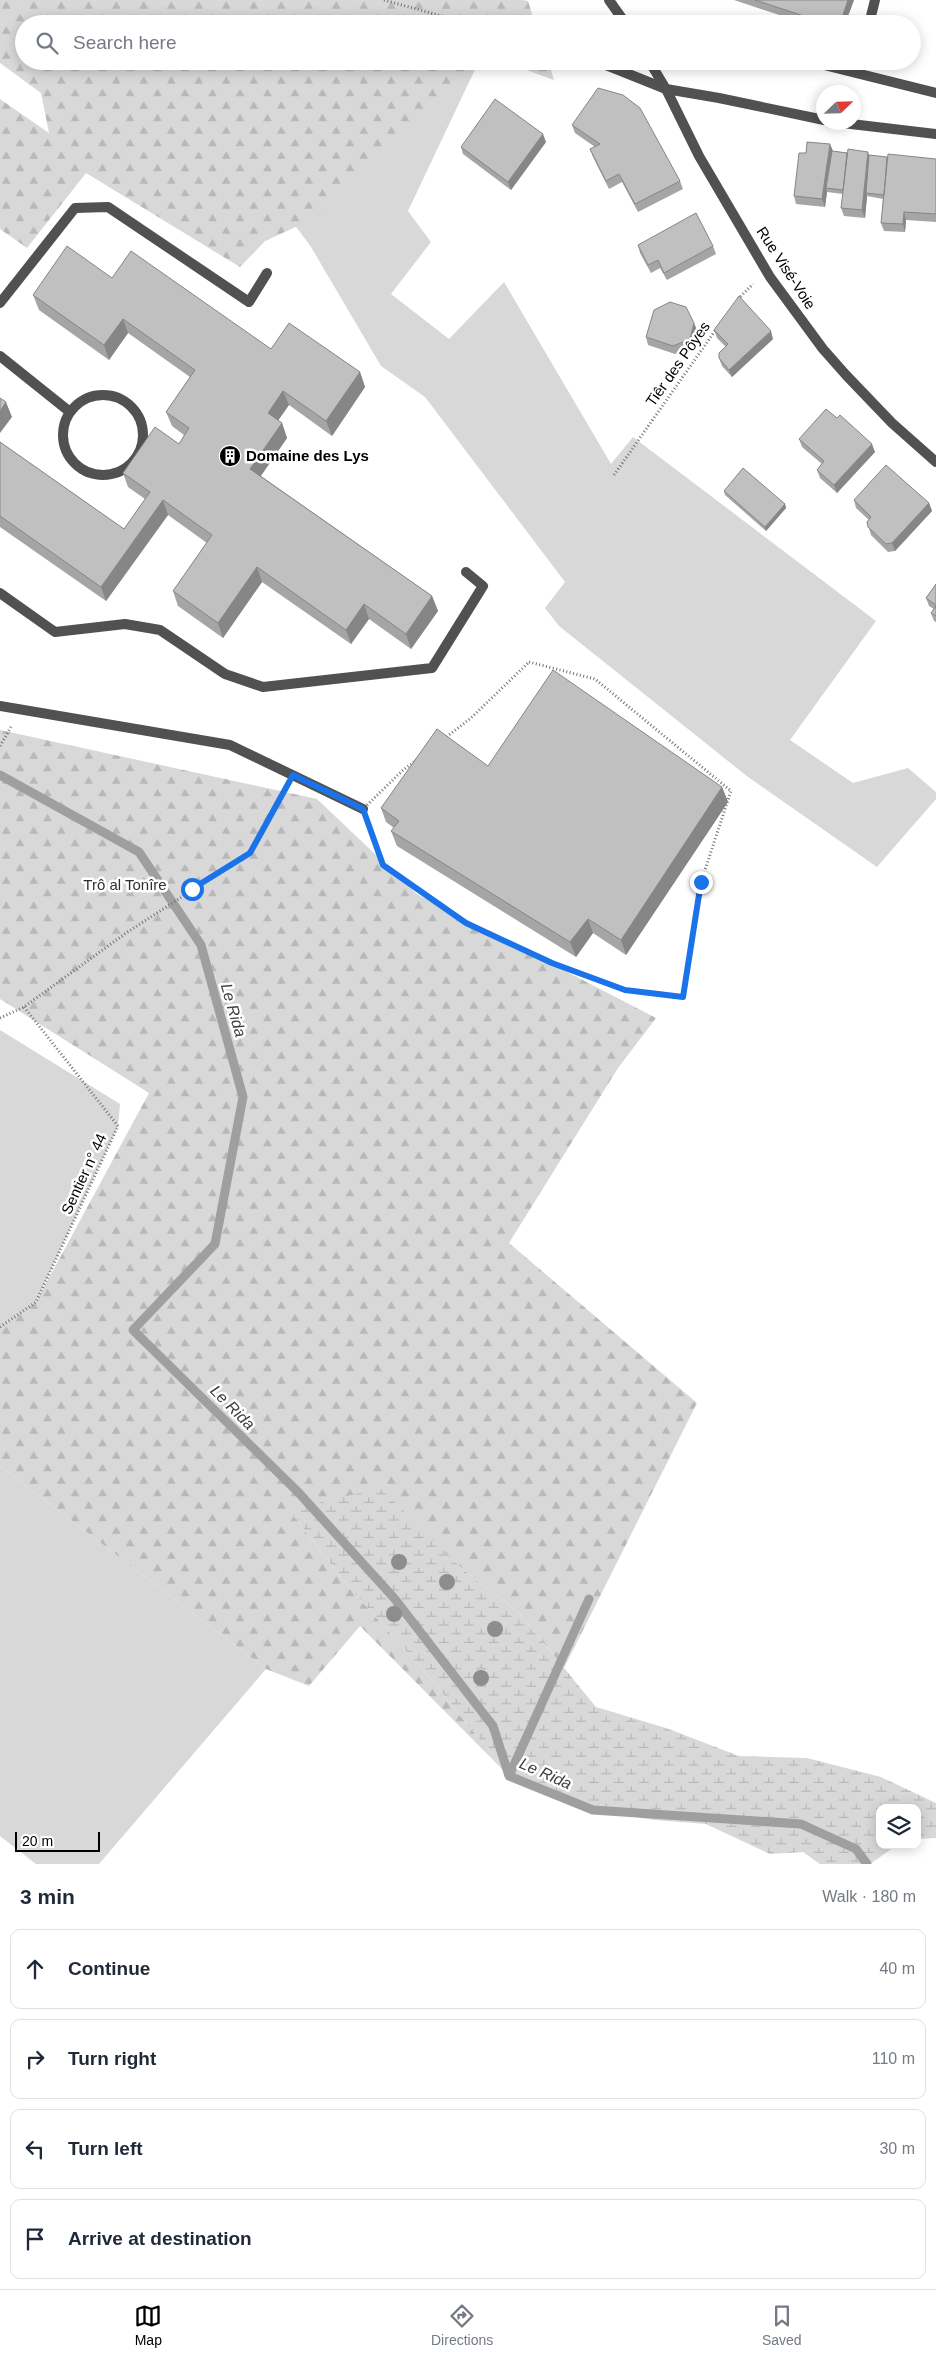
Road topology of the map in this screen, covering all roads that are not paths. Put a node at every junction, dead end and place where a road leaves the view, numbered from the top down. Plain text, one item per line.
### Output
1 (609, 0) edge
2 (875, 0) edge
3 (620, 15) edge
4 (871, 15) edge
5 (618, 70) edge
6 (654, 70) edge
7 (843, 70) edge
8 (856, 70) edge
9 (855, 73) junction
10 (666, 89) junction
11 (936, 93) edge
12 (816, 118) edge
13 (861, 125) edge
14 (936, 134) edge
15 (267, 273) dead end
16 (0, 302) edge
17 (0, 356) edge
18 (70, 412) junction
19 (936, 462) edge
20 (466, 572) dead end
21 (0, 593) edge
22 (0, 706) edge
23 (363, 809) road end

1 - 3 street
2 - 4 street
5 - 10 street
6 - 10 street, Rue Visé-Voie
7 - 9 street
8 - 9 street
9 - 11 street
10 - 12 street
10 - 19 street, Rue Visé-Voie
13 - 14 street
15 - 16 street
17 - 18 street
18 - 18 street
20 - 21 street
22 - 23 street

